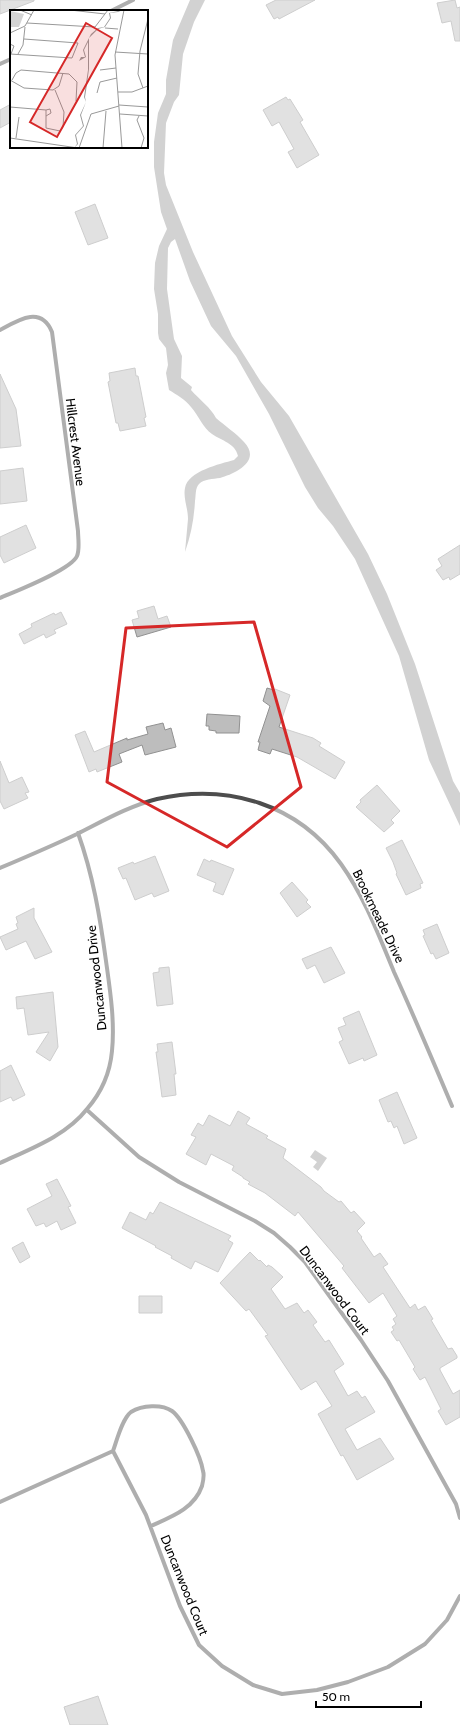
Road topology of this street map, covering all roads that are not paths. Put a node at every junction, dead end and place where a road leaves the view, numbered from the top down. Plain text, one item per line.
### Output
1 (133, 0) edge
2 (113, 10) edge
3 (10, 59) edge
4 (0, 64) edge
5 (0, 330) edge
6 (0, 598) edge
7 (78, 833) junction
8 (0, 868) edge
9 (452, 1106) dead end
10 (87, 1110) junction
11 (0, 1163) edge
12 (113, 1451) junction
13 (0, 1502) edge
14 (460, 1518) edge
15 (151, 1526) junction
16 (460, 1596) edge

1 - 2 street
3 - 4 street
5 - 6 street, Hillcrest Avenue
7 - 8 street, Brookmeade Drive
7 - 9 street, Brookmeade Drive
7 - 10 street, Duncanwood Drive
10 - 11 street, Duncanwood Drive
10 - 14 street, Duncanwood Court
12 - 13 street
12 - 15 street, Duncanwood Court
12 - 15 street
15 - 16 street, Duncanwood Court

